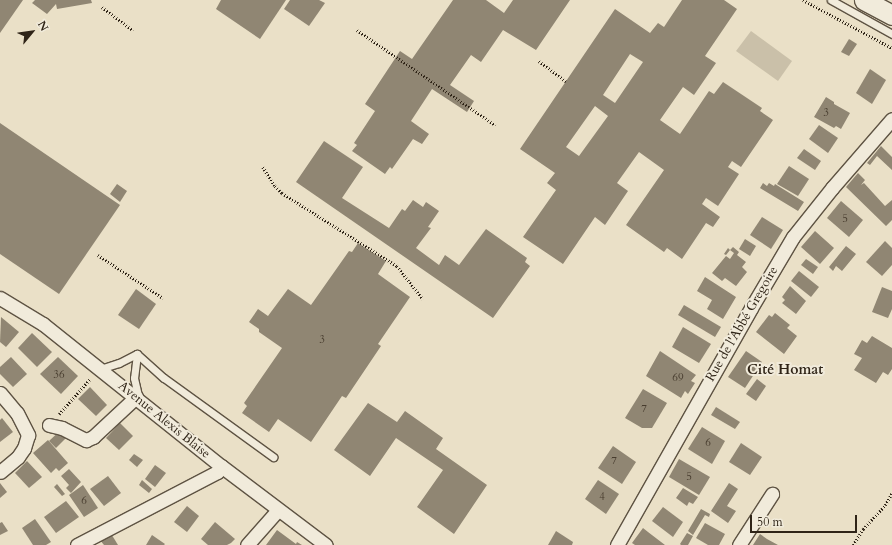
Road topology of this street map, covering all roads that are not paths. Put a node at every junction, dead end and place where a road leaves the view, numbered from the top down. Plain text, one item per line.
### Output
1 (831, 0) edge
2 (864, 0) edge
3 (892, 15) edge
4 (892, 34) edge
5 (892, 119) edge
6 (0, 298) edge
7 (137, 354) junction
8 (100, 369) junction
9 (0, 393) edge
10 (137, 398) junction
11 (49, 425) road end
12 (274, 457) dead end
13 (221, 466) junction
14 (0, 472) edge
15 (772, 494) dead end
16 (278, 510) junction
17 (77, 545) edge
18 (248, 545) edge
19 (326, 545) edge
20 (617, 545) edge
21 (739, 545) edge

1 - 4 lane
2 - 3 main road
5 - 20 street, Rue de l'Abbé Gregoire
6 - 8 street, Avenue Alexis Blaise
7 - 8 lane
7 - 10 lane
7 - 12 lane
8 - 10 street, Avenue Alexis Blaise
9 - 14 street
10 - 11 street
10 - 13 street, Avenue Alexis Blaise
13 - 16 street, Avenue Alexis Blaise
13 - 17 street
15 - 21 street
16 - 18 street
16 - 19 street, Avenue Alexis Blaise

